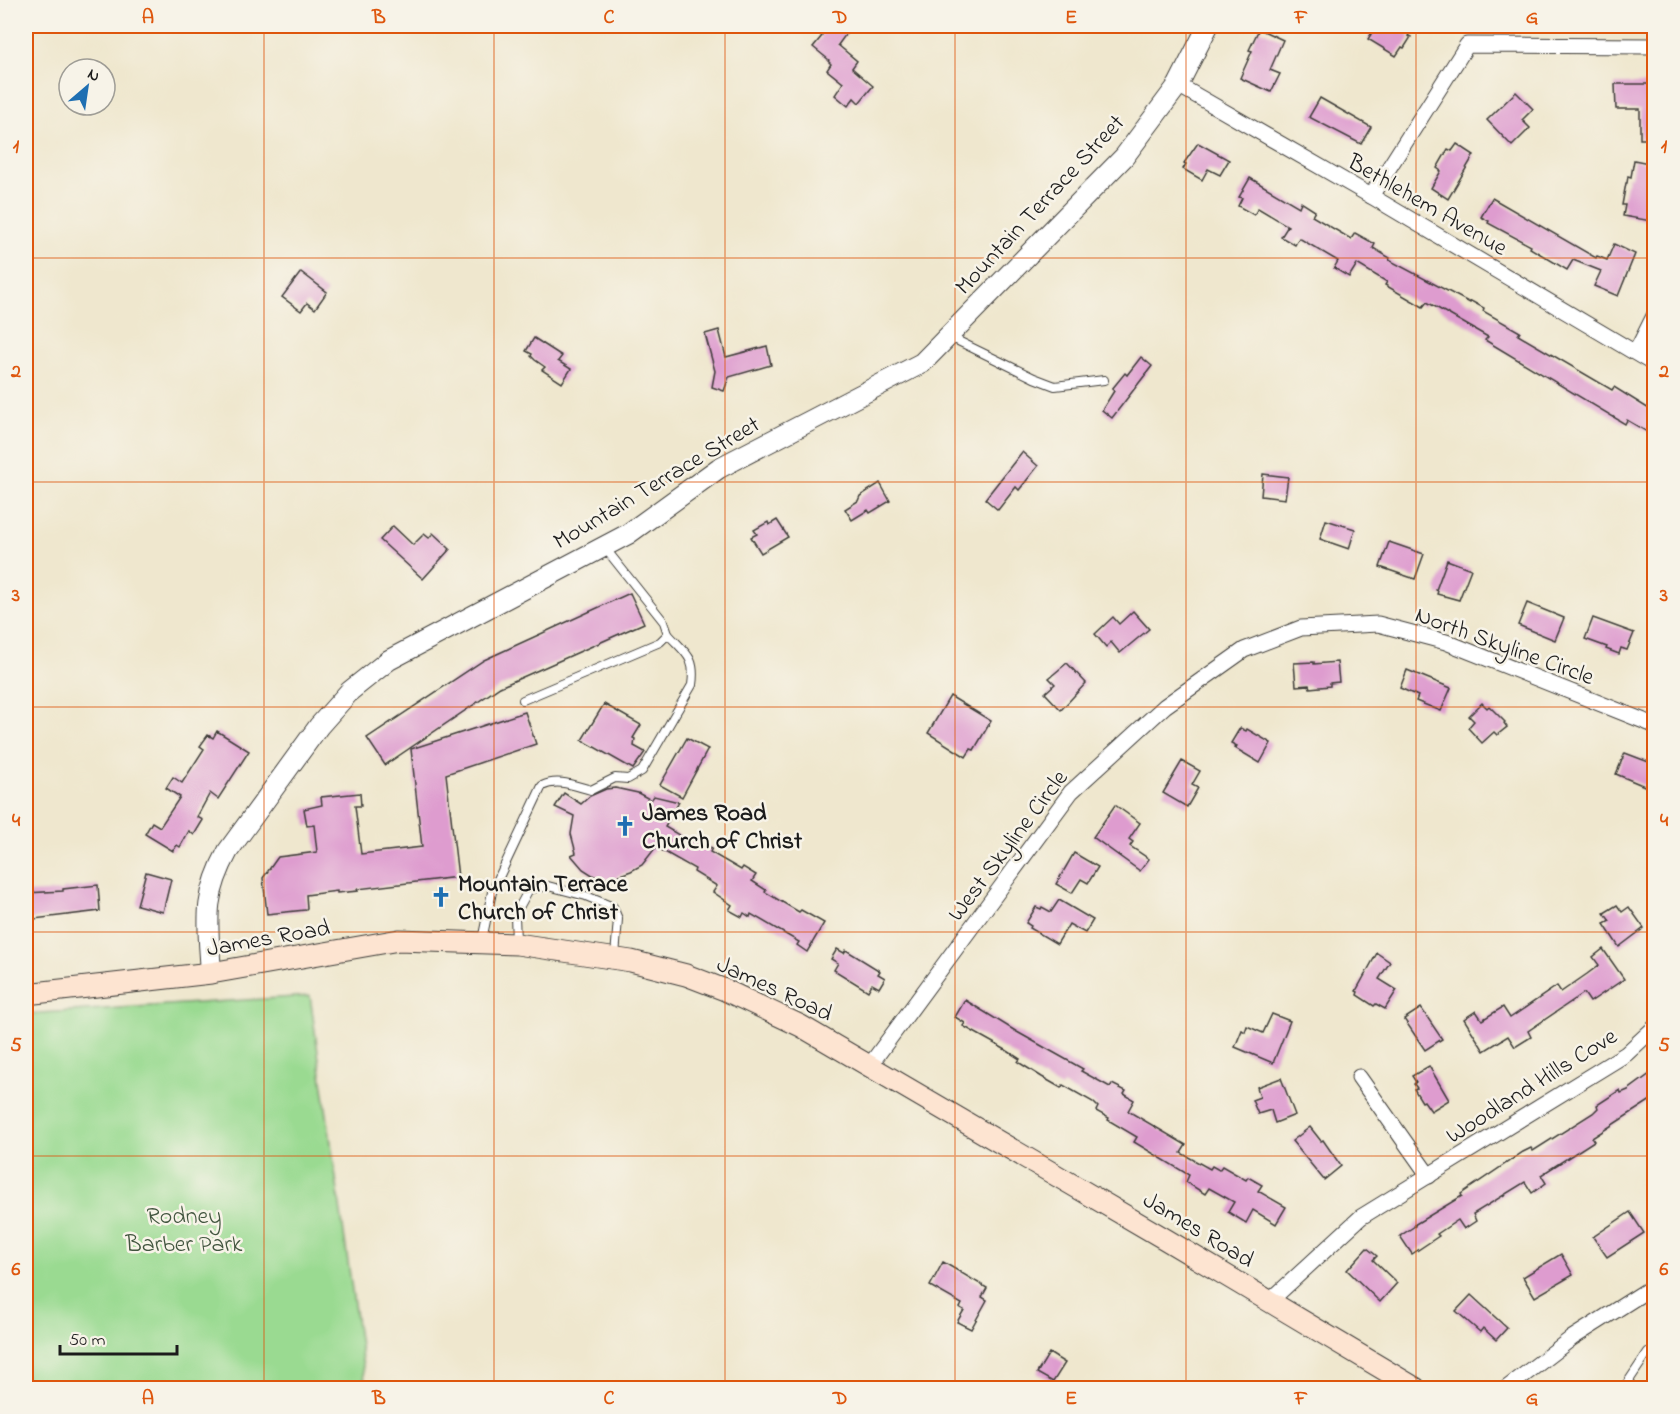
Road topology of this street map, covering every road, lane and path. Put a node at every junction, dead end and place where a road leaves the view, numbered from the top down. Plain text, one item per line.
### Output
1 (1208, 26) edge
2 (1654, 46) edge
3 (1178, 85) junction
4 (1371, 196) junction
5 (1654, 316) edge
6 (948, 336) junction
7 (1636, 352) junction
8 (1654, 364) edge
9 (1104, 380) dead end
10 (604, 547) junction
11 (1301, 628) joint
12 (668, 634) junction
13 (523, 700) dead end
14 (1654, 725) edge
15 (482, 942) junction
16 (517, 944) junction
17 (614, 958) junction
18 (211, 973) junction
19 (26, 994) edge
20 (1654, 1028) edge
21 (870, 1065) junction
22 (1359, 1077) dead end
23 (1429, 1176) junction
24 (1654, 1286) edge
25 (1270, 1301) junction
26 (1648, 1352) dead end
27 (1415, 1389) edge
28 (1507, 1389) edge
29 (1624, 1389) edge

1 - 3 street, Mountain Terrace Street
2 - 4 street
3 - 4 street, Bethlehem Avenue
3 - 6 street, Mountain Terrace Street
4 - 7 street, Bethlehem Avenue
5 - 7 street
6 - 9 lane
6 - 10 street, Mountain Terrace Street
7 - 8 street, Bethlehem Avenue
10 - 12 lane
10 - 18 street, Mountain Terrace Street
11 - 14 street, North Skyline Circle
11 - 21 street, West Skyline Circle
12 - 13 lane
12 - 15 lane
15 - 16 main road, James Road
15 - 18 main road, James Road
16 - 17 main road, James Road
16 - 17 lane
17 - 21 main road, James Road
18 - 19 main road, James Road
20 - 23 street, Woodland Hills Cove
21 - 25 main road, James Road
22 - 23 street
23 - 25 street, Woodland Hills Cove
24 - 28 street
25 - 27 main road, James Road
26 - 29 lane

